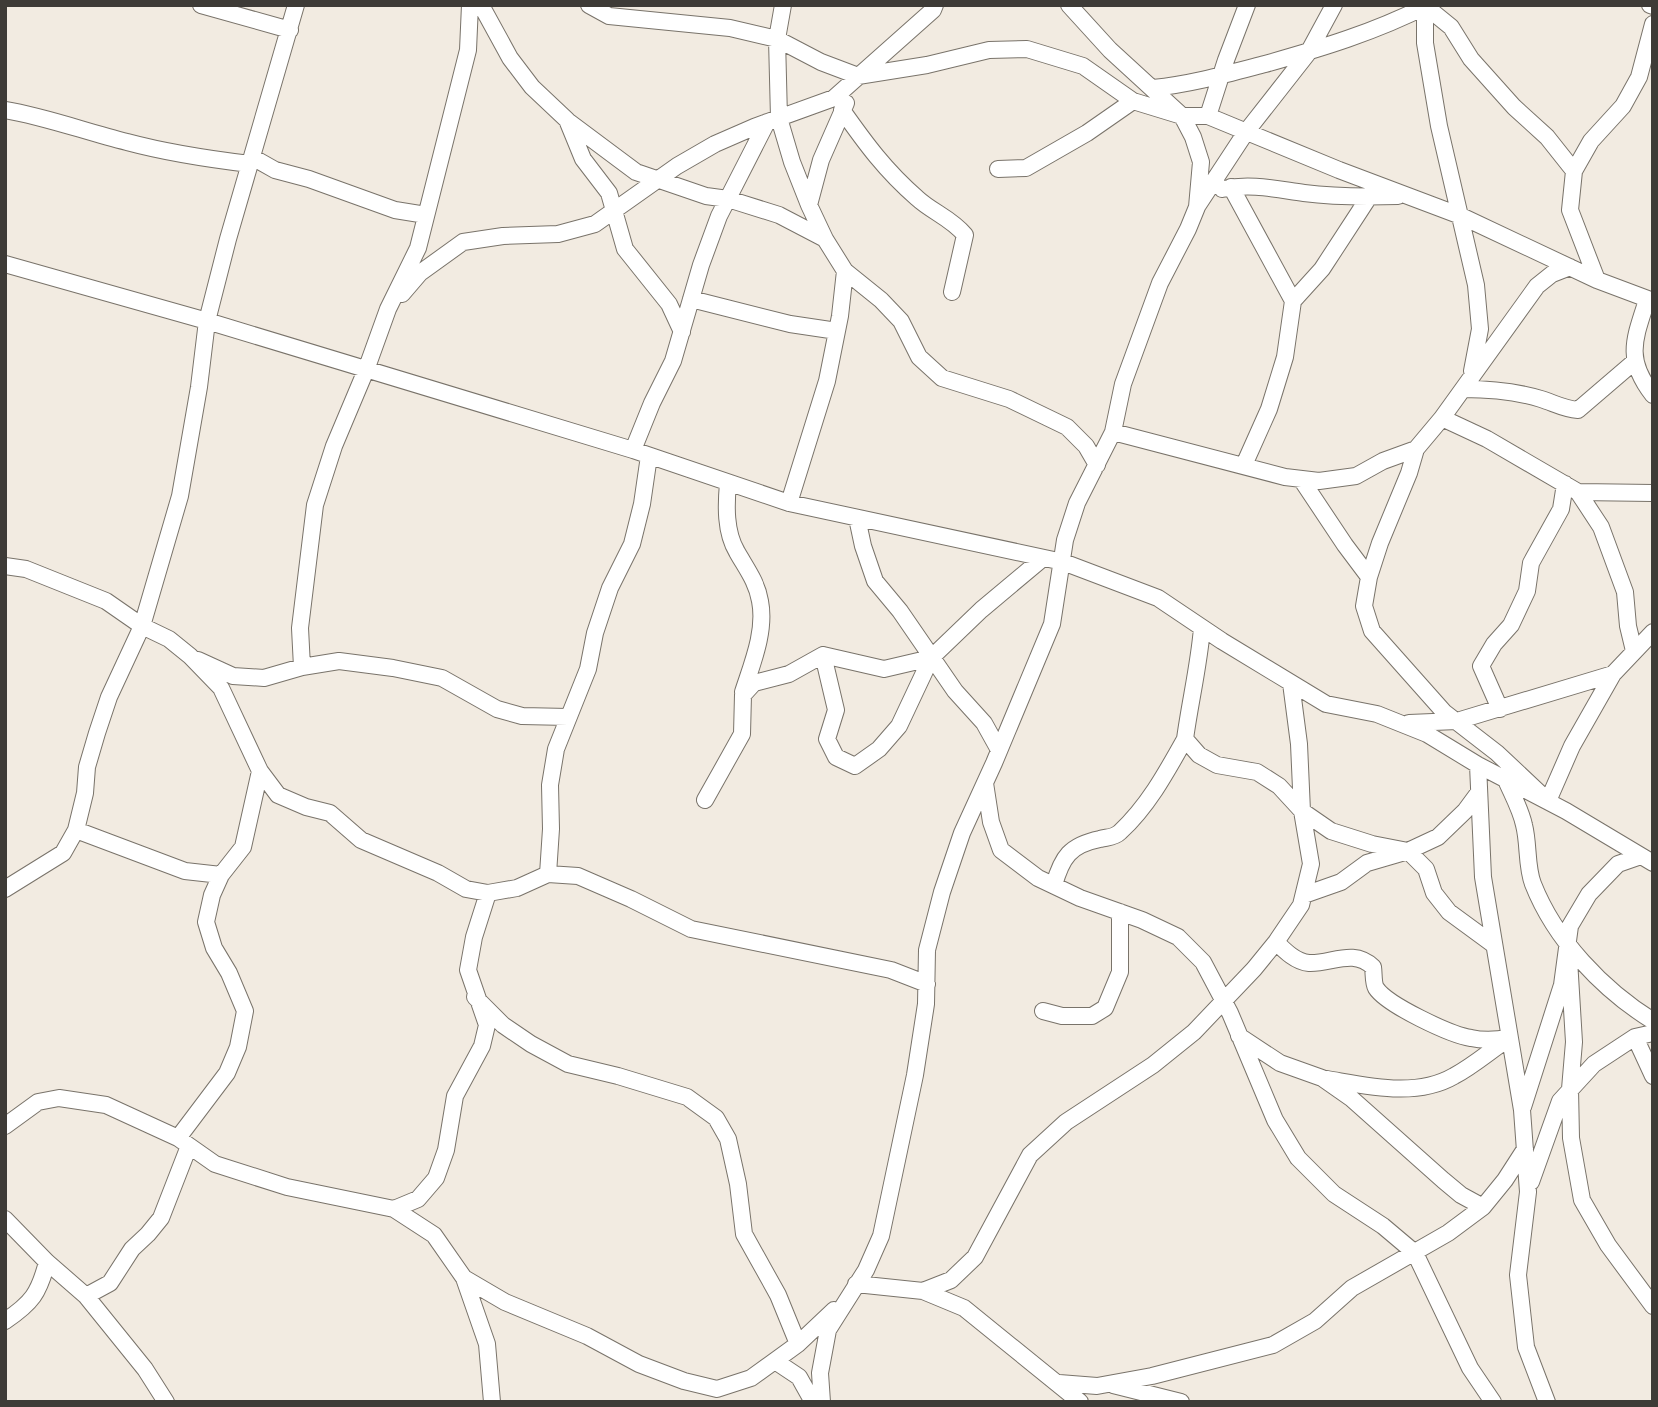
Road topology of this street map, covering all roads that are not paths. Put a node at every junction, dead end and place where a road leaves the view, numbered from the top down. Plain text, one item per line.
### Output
1 (201, 5) edge
2 (296, 5) edge
3 (470, 5) edge
4 (481, 5) edge
5 (589, 5) edge
6 (783, 5) edge
7 (935, 5) edge
8 (1069, 5) edge
9 (1247, 5) edge
10 (1334, 5) edge
11 (1426, 6) edge
12 (1653, 24) edge
13 (290, 30) junction
14 (777, 39) junction
15 (1308, 53) junction
16 (859, 76) junction
17 (1220, 77) junction
18 (1153, 88) junction
19 (1133, 101) junction
20 (5, 110) edge
21 (842, 110) junction
22 (1208, 116) junction
23 (1182, 117) junction
24 (567, 120) junction
25 (773, 120) junction
26 (1246, 132) junction
27 (251, 160) junction
28 (998, 169) dead end
29 (1574, 171) junction
30 (656, 180) junction
31 (1231, 187) junction
32 (1406, 195) junction
33 (1369, 197) junction
34 (728, 199) junction
35 (809, 205) junction
36 (1197, 207) junction
37 (615, 209) junction
38 (426, 215) junction
39 (1461, 216) junction
40 (825, 239) junction
41 (5, 264) edge
42 (1570, 267) junction
43 (845, 271) junction
44 (1597, 280) junction
45 (952, 292) dead end
46 (691, 299) junction
47 (1650, 300) edge
48 (1293, 301) junction
49 (388, 309) junction
50 (207, 321) junction
51 (837, 331) junction
52 (682, 332) junction
53 (1634, 362) junction
54 (366, 370) junction
55 (1467, 383) junction
56 (1653, 395) edge
57 (1442, 418) junction
58 (1113, 432) junction
59 (1416, 449) junction
60 (633, 450) junction
61 (649, 456) junction
62 (1097, 465) junction
63 (1244, 465) junction
64 (1301, 479) junction
65 (728, 482) junction
66 (1571, 488) junction
67 (1653, 493) edge
68 (789, 503) junction
69 (858, 518) junction
70 (1043, 558) junction
71 (1063, 562) junction
72 (5, 566) edge
73 (1369, 577) junction
74 (142, 626) junction
75 (1202, 628) junction
76 (1653, 632) edge
77 (1634, 651) junction
78 (823, 655) junction
79 (190, 656) junction
80 (931, 658) junction
81 (302, 667) junction
82 (1613, 674) junction
83 (1291, 683) junction
84 (743, 695) junction
85 (1500, 709) junction
86 (568, 717) junction
87 (1457, 722) junction
88 (1399, 723) junction
89 (1185, 739) junction
90 (999, 750) junction
91 (1478, 765) junction
92 (260, 771) junction
93 (1506, 780) junction
94 (985, 783) junction
95 (1479, 792) junction
96 (705, 800) dead end
97 (1548, 802) junction
98 (1302, 811) junction
99 (76, 831) junction
100 (1408, 851) junction
101 (1647, 860) edge
102 (548, 874) junction
103 (221, 875) junction
104 (1054, 885) junction
105 (5, 889) edge
106 (488, 893) junction
107 (1304, 895) junction
108 (1120, 912) junction
109 (1276, 942) junction
110 (1568, 943) junction
111 (1494, 945) junction
112 (927, 984) junction
113 (475, 997) junction
114 (1224, 1002) junction
115 (1043, 1011) dead end
116 (1653, 1021) edge
117 (1653, 1033) edge
118 (1239, 1036) junction
119 (1635, 1037) junction
120 (1509, 1038) junction
121 (1653, 1076) edge
122 (1322, 1078) junction
123 (1570, 1089) junction
124 (1522, 1110) junction
125 (5, 1126) edge
126 (183, 1142) junction
127 (1525, 1149) junction
128 (1528, 1192) junction
129 (1483, 1207) junction
130 (394, 1209) junction
131 (5, 1219) edge
132 (1415, 1253) junction
133 (47, 1262) junction
134 (464, 1278) junction
135 (856, 1284) junction
136 (923, 1291) junction
137 (86, 1296) junction
138 (846, 1299) junction
139 (1653, 1306) edge
140 (5, 1321) edge
141 (798, 1344) junction
142 (775, 1361) junction
143 (1059, 1383) junction
144 (1107, 1384) junction
145 (166, 1402) edge
146 (492, 1402) edge
147 (813, 1402) edge
148 (822, 1402) edge
149 (1080, 1402) edge
150 (1181, 1402) edge
151 (1493, 1402) edge
152 (1547, 1402) edge

1 - 13 street
2 - 13 street
3 - 38 street
4 - 24 street
5 - 14 street
6 - 14 street
7 - 16 street
8 - 18 street
9 - 17 street
10 - 15 street
11 - 15 street
11 - 29 street
11 - 39 street
12 - 29 street
13 - 27 street
14 - 16 street
14 - 25 street
15 - 17 street
15 - 26 street
16 - 19 street
16 - 21 street
16 - 25 street
17 - 18 street
17 - 22 street
18 - 23 street
19 - 23 street
19 - 28 street
20 - 27 street
21 - 35 street
21 - 45 street
22 - 23 street
22 - 26 street
23 - 36 street
24 - 30 street
24 - 37 street
25 - 30 street
25 - 34 street
25 - 35 street
26 - 32 street
26 - 36 street
27 - 38 street
27 - 50 street
29 - 44 street
30 - 34 street
30 - 37 street
31 - 33 street
31 - 36 street
31 - 48 street
32 - 33 street
32 - 39 street
33 - 48 street
34 - 40 street
34 - 46 street
35 - 40 street
36 - 58 street
37 - 49 street
37 - 52 street
38 - 49 street
39 - 42 street
39 - 55 street
40 - 43 street
41 - 50 street
42 - 44 street
42 - 55 street
43 - 51 street
43 - 62 street
44 - 47 street
46 - 51 street
46 - 52 street
47 - 53 street
48 - 63 street
49 - 54 street
50 - 54 street
50 - 74 street
51 - 68 street
52 - 60 street
53 - 55 street
53 - 56 street
54 - 60 street
54 - 81 street
55 - 57 street
57 - 59 street
57 - 66 street
58 - 62 street
58 - 63 street
59 - 64 street
59 - 73 street
60 - 61 street
61 - 65 street
61 - 86 street
62 - 71 street
63 - 64 street
64 - 73 street
65 - 68 street
65 - 84 street
66 - 67 street
66 - 77 street
66 - 85 street
68 - 69 street
69 - 70 street
69 - 80 street
70 - 71 street
70 - 80 street
71 - 75 street
71 - 90 street
72 - 74 street
73 - 87 street
74 - 79 street
74 - 99 street
75 - 83 street
75 - 89 street
76 - 77 street
77 - 82 street
78 - 80 street
78 - 80 street
78 - 84 street
79 - 81 street
79 - 92 street
80 - 90 street
81 - 86 street
82 - 85 street
82 - 97 street
83 - 88 street
83 - 98 street
84 - 96 street
85 - 87 street
86 - 102 street
87 - 88 street
87 - 97 street
88 - 91 street
89 - 98 street
89 - 104 street
90 - 94 street
91 - 93 street
91 - 95 street
92 - 103 street
92 - 106 street
93 - 97 street
93 - 110 street
94 - 104 street
94 - 112 street
95 - 100 street
95 - 111 street
97 - 101 street
98 - 100 street
98 - 107 street
99 - 103 street
99 - 105 street
100 - 107 street
100 - 111 street
101 - 110 street
102 - 106 street
102 - 112 street
103 - 126 street
104 - 108 street
106 - 113 street
107 - 109 street
108 - 114 street
108 - 115 street
109 - 114 street
109 - 120 street
110 - 116 street
110 - 123 street
110 - 124 street
111 - 120 street
112 - 135 street
113 - 130 street
113 - 141 street
114 - 118 street
114 - 136 street
117 - 119 street
118 - 122 street
118 - 132 street
119 - 121 street
119 - 123 street
120 - 122 street
120 - 124 street
122 - 129 street
123 - 128 street
123 - 139 street
124 - 127 street
125 - 126 street
126 - 130 street
126 - 137 street
127 - 128 street
127 - 129 street
128 - 152 street
129 - 132 street
130 - 134 street
131 - 133 street
132 - 144 street
132 - 151 street
133 - 137 street
133 - 140 street
134 - 142 street
134 - 146 street
135 - 136 street
135 - 138 street
136 - 143 street
137 - 145 street
138 - 141 street
138 - 148 street
141 - 142 street
142 - 147 street
143 - 144 street
143 - 149 street
144 - 150 street

